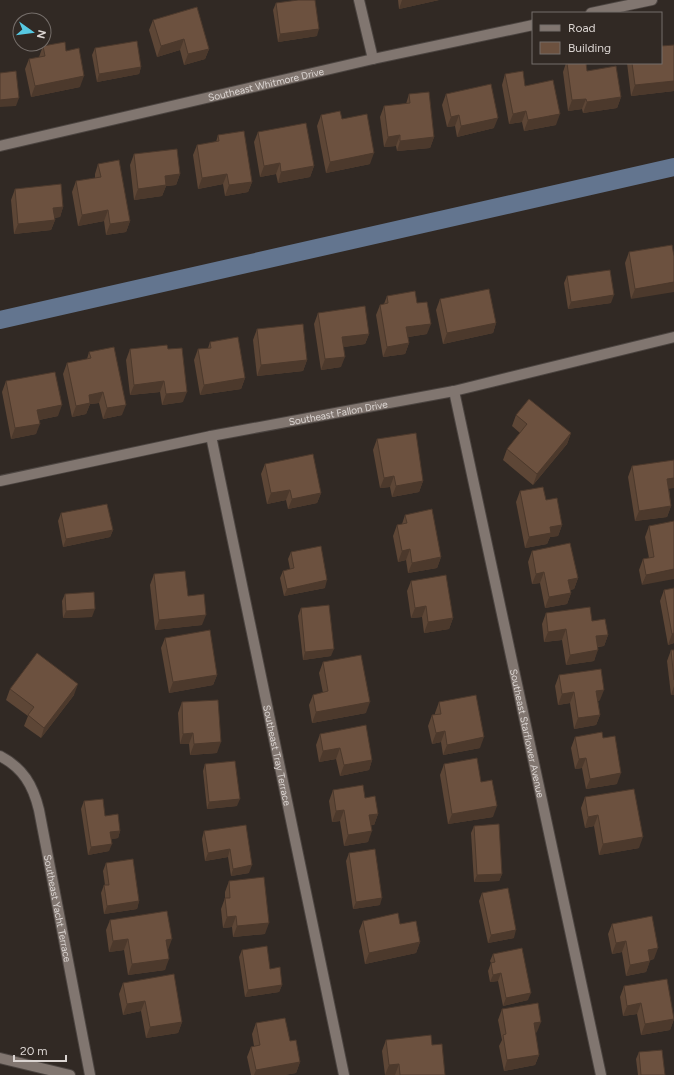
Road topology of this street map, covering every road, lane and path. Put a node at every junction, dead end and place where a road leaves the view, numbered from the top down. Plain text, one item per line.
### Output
1 (359, 0) edge
2 (652, 0) edge
3 (596, 12) edge
4 (532, 25) edge
5 (373, 59) junction
6 (0, 146) edge
7 (674, 337) edge
8 (454, 391) junction
9 (211, 436) junction
10 (0, 481) edge
11 (0, 756) edge
12 (0, 1058) edge
13 (70, 1075) edge
14 (90, 1075) edge
15 (344, 1075) edge
16 (601, 1075) edge

1 - 5 street
2 - 3 street
4 - 5 street, Southeast Whitmore Drive
5 - 6 street, Southeast Whitmore Drive
7 - 8 street, Southeast Fallon Drive
8 - 9 street, Southeast Fallon Drive
8 - 16 street, Southeast Starflower Avenue
9 - 10 street, Southeast Fallon Drive
9 - 15 street, Southeast Tray Terrace
11 - 14 street, Southeast Yacht Terrace
12 - 13 street

